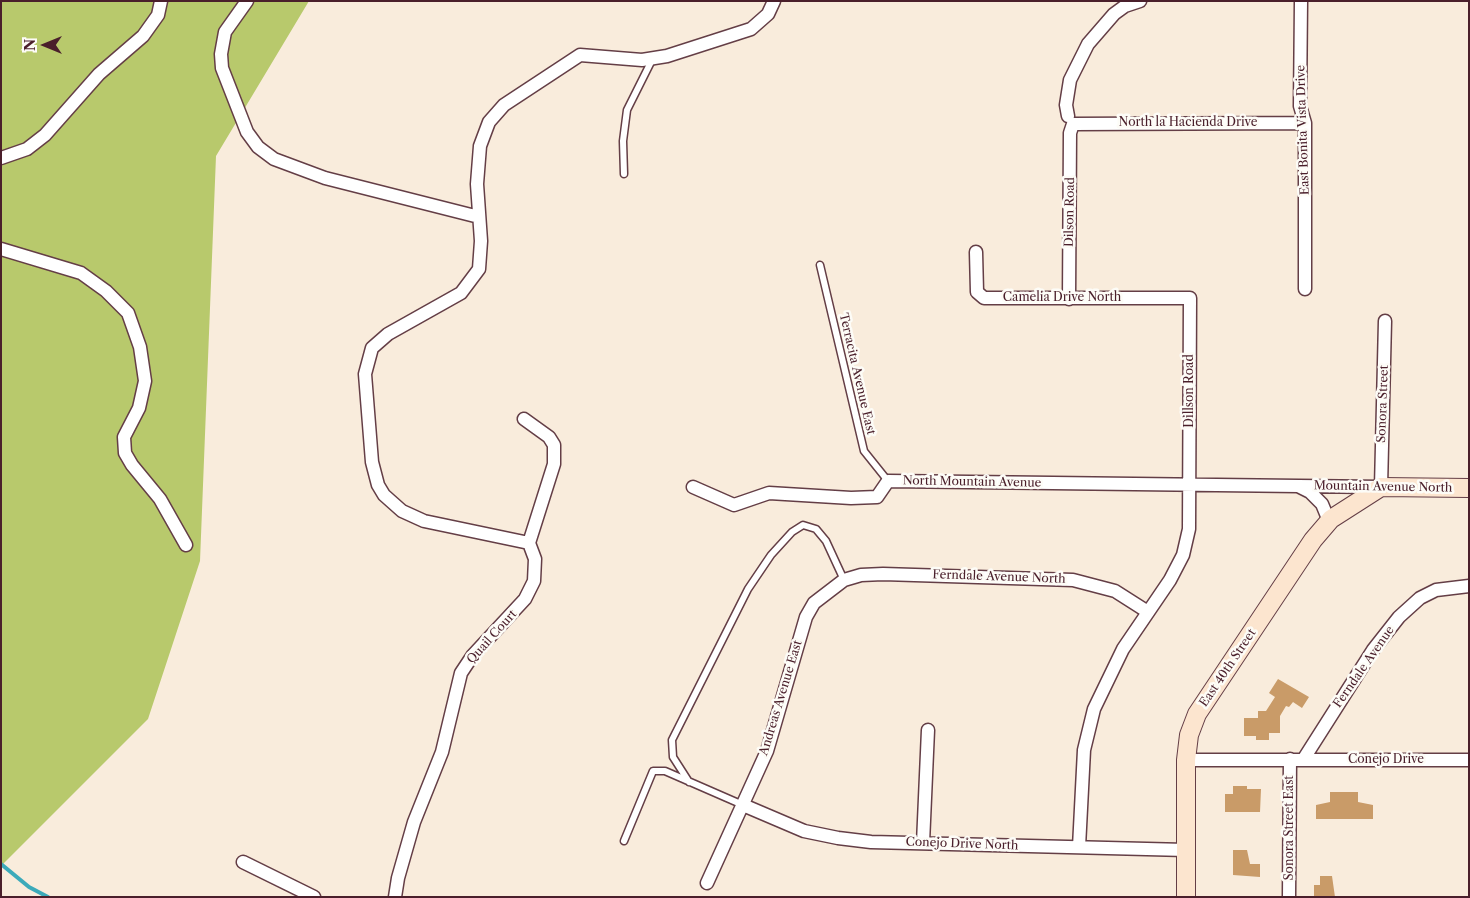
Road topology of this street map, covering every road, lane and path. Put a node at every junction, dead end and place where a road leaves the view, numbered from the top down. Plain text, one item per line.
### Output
1 (160, 1) edge
2 (248, 1) edge
3 (774, 1) edge
4 (1140, 1) edge
5 (1301, 1) edge
6 (652, 60) junction
7 (1070, 121) junction
8 (1305, 122) junction
9 (1, 158) edge
10 (624, 174) dead end
11 (478, 217) junction
12 (1, 249) edge
13 (976, 252) dead end
14 (820, 265) dead end
15 (1305, 289) dead end
16 (1190, 298) joint
17 (1069, 299) junction
18 (1385, 321) dead end
19 (524, 419) dead end
20 (888, 481) junction
21 (1190, 485) junction
22 (1298, 486) junction
23 (693, 487) dead end
24 (1381, 487) junction
25 (1469, 488) edge
26 (1329, 521) junction
27 (529, 543) junction
28 (186, 545) dead end
29 (844, 580) junction
30 (1469, 586) edge
31 (1148, 612) junction
32 (928, 730) dead end
33 (1290, 759) junction
34 (1186, 760) junction
35 (1304, 760) junction
36 (1469, 760) edge
37 (689, 782) junction
38 (744, 805) junction
39 (624, 840) dead end
40 (924, 843) junction
41 (1079, 847) junction
42 (1186, 850) junction
43 (243, 862) dead end
44 (707, 883) dead end
45 (314, 897) edge
46 (395, 897) edge
47 (1186, 897) edge
48 (1289, 897) edge

1 - 9 street
2 - 11 street
3 - 6 street
4 - 7 street, Dilson Road
5 - 8 street, East Bonita Vista Drive
6 - 10 lane
6 - 11 street
7 - 8 street, North la Hacienda Drive
7 - 17 street, Dilson Road
8 - 15 street, East Bonita Vista Drive
11 - 27 street
12 - 28 street
13 - 17 street, Camelia Drive North
14 - 20 lane, Terracita Avenue East
16 - 17 street, Camelia Drive North
16 - 21 street, Dillson Road
18 - 24 street, Sonora Street
19 - 27 street
20 - 21 street, North Mountain Avenue
20 - 23 street, North Mountain Avenue
21 - 22 street, Mountain Avenue North
21 - 31 street, Dillson Road
22 - 24 street, Mountain Avenue North
22 - 26 street, Mountain Avenue North
24 - 25 main road, Mountain Avenue North
24 - 26 main road, East 40th Street
26 - 34 main road, East 40th Street
27 - 46 street, Quail Court
29 - 31 street, Ferndale Avenue North
29 - 37 lane
29 - 38 street, Andreas Avenue East
30 - 35 street, Ferndale Avenue
31 - 41 street, Dillson Road
32 - 40 street
33 - 34 street
33 - 35 street, Conejo Drive
33 - 48 street, Sonora Street East
34 - 42 main road, East 40th Street
35 - 36 street, Conejo Drive
37 - 38 lane
37 - 39 lane
38 - 40 street, Conejo Drive North
38 - 44 street, Andreas Avenue East
40 - 41 street, Conejo Drive North
41 - 42 street, Conejo Drive North
42 - 47 main road, East 40th Street
43 - 45 street

